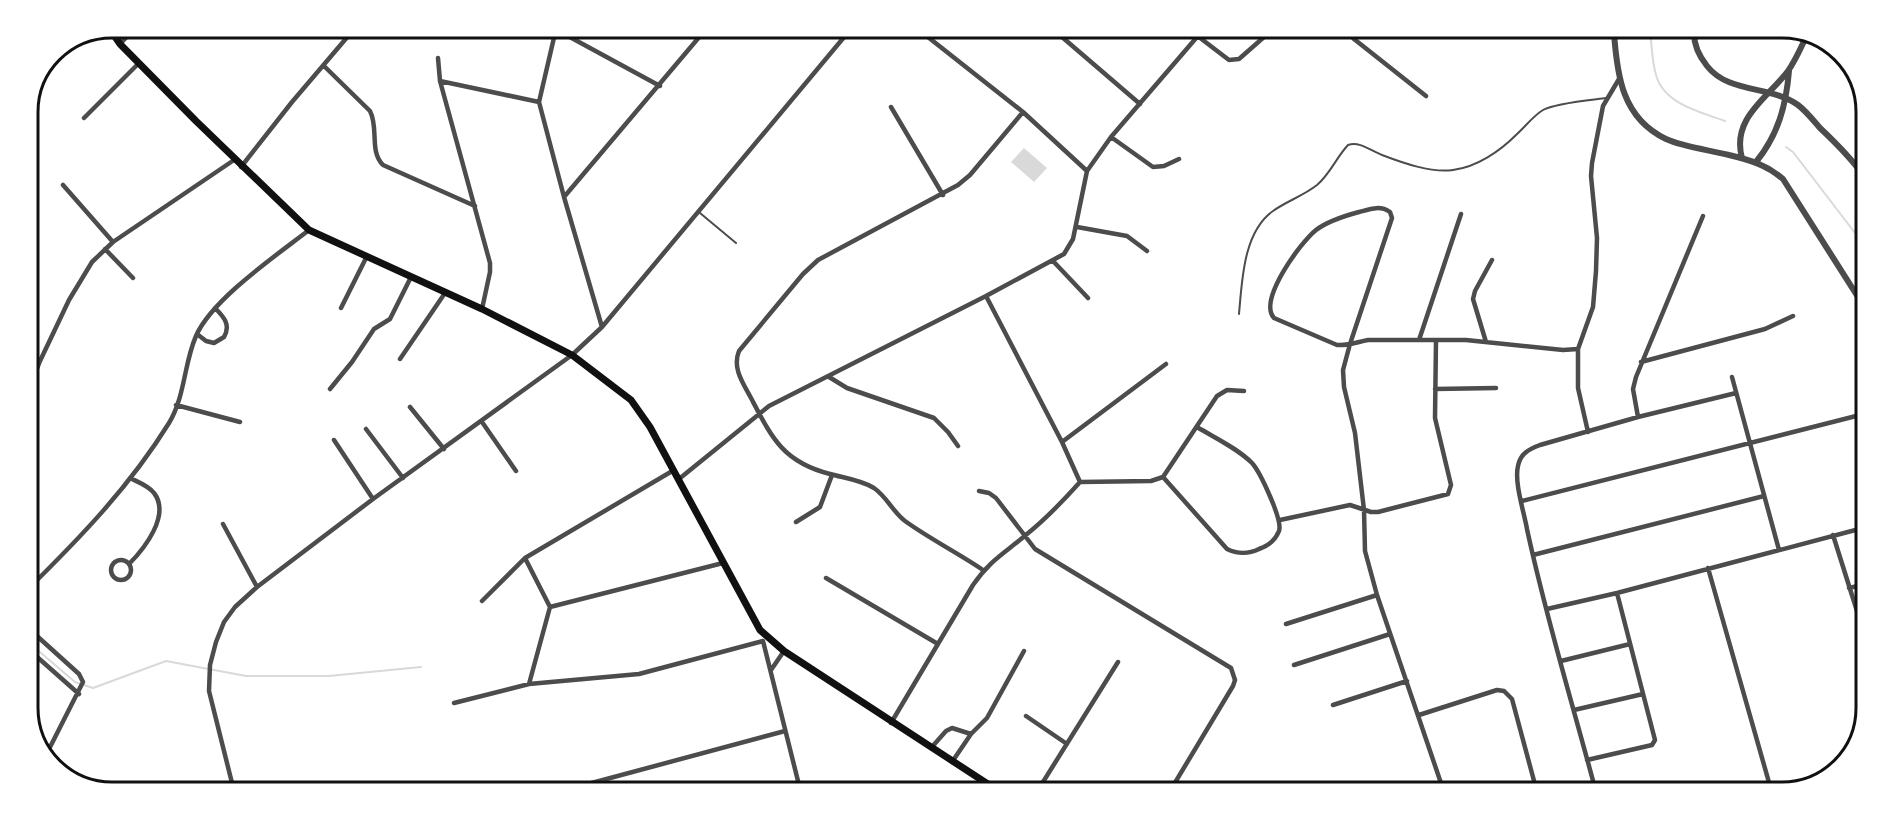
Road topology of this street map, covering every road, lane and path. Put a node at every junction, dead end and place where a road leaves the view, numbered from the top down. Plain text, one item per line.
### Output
1 (115, 37) edge
2 (127, 37) edge
3 (348, 37) edge
4 (553, 37) edge
5 (570, 37) edge
6 (700, 37) edge
7 (843, 37) edge
8 (928, 37) edge
9 (1063, 37) edge
10 (1197, 37) joint
11 (1263, 37) edge
12 (1352, 37) edge
13 (1614, 37) edge
14 (1694, 37) edge
15 (1804, 41) edge
16 (120, 44) junction
17 (438, 58) dead end
18 (139, 63) junction
19 (324, 66) junction
20 (1789, 71) junction
21 (1619, 79) junction
22 (440, 81) junction
23 (660, 86) junction
24 (1768, 92) junction
25 (1426, 96) dead end
26 (1606, 98) junction
27 (1786, 98) junction
28 (539, 102) junction
29 (1140, 104) junction
30 (891, 107) dead end
31 (1023, 112) junction
32 (84, 118) dead end
33 (1111, 137) junction
34 (1742, 158) junction
35 (1179, 159) dead end
36 (234, 160) junction
37 (1756, 162) junction
38 (1856, 164) edge
39 (241, 167) junction
40 (1087, 171) junction
41 (63, 185) dead end
42 (943, 195) junction
43 (564, 197) junction
44 (475, 207) junction
45 (697, 212) junction
46 (1461, 214) dead end
47 (1703, 216) dead end
48 (1077, 227) junction
49 (309, 230) junction
50 (113, 242) junction
51 (736, 243) dead end
52 (105, 249) junction
53 (1147, 251) dead end
54 (367, 256) junction
55 (1492, 260) dead end
56 (1053, 261) junction
57 (411, 277) junction
58 (133, 278) dead end
59 (445, 293) junction
60 (1856, 294) edge
61 (986, 296) junction
62 (1088, 298) dead end
63 (215, 308) junction
64 (341, 308) dead end
65 (482, 309) junction
66 (1239, 314) dead end
67 (1793, 316) dead end
68 (602, 327) junction
69 (197, 334) junction
70 (1419, 339) junction
71 (1436, 340) junction
72 (1486, 342) junction
73 (1350, 344) junction
74 (1578, 349) junction
75 (572, 355) junction
76 (400, 359) dead end
77 (1641, 362) junction
78 (1166, 364) dead end
79 (38, 366) edge
80 (829, 376) junction
81 (1732, 377) dead end
82 (1496, 388) dead end
83 (330, 389) dead end
84 (1435, 389) junction
85 (1244, 391) dead end
86 (1736, 393) junction
87 (176, 405) junction
88 (410, 407) dead end
89 (759, 413) junction
90 (1856, 416) edge
91 (1638, 417) junction
92 (240, 422) dead end
93 (482, 422) junction
94 (1197, 427) junction
95 (366, 429) dead end
96 (1588, 432) junction
97 (334, 440) dead end
98 (1062, 442) junction
99 (1750, 444) junction
100 (958, 446) dead end
101 (444, 449) junction
102 (674, 470) junction
103 (516, 471) dead end
104 (832, 475) junction
105 (1163, 477) junction
106 (130, 478) junction
107 (403, 478) junction
108 (679, 479) junction
109 (1080, 482) junction
110 (979, 490) dead end
111 (1764, 496) junction
112 (373, 499) junction
113 (1521, 501) junction
114 (1364, 510) junction
115 (1280, 520) junction
116 (796, 522) dead end
117 (223, 524) dead end
118 (1856, 530) edge
119 (1833, 535) junction
120 (1025, 537) junction
121 (1779, 550) junction
122 (1533, 555) junction
123 (525, 558) junction
124 (723, 563) junction
125 (129, 564) junction
126 (1708, 568) junction
127 (983, 570) junction
128 (826, 578) dead end
129 (38, 579) edge
130 (1856, 586) edge
131 (257, 587) junction
132 (1849, 588) junction
133 (1617, 593) junction
134 (1377, 595) junction
135 (482, 601) dead end
136 (550, 608) junction
137 (1547, 609) junction
138 (1856, 609) edge
139 (1286, 624) dead end
140 (760, 630) junction
141 (1390, 634) junction
142 (38, 637) edge
143 (763, 641) junction
144 (938, 644) junction
145 (1630, 644) junction
146 (784, 651) junction
147 (1024, 651) dead end
148 (38, 660) edge
149 (1561, 661) junction
150 (1118, 662) dead end
151 (1294, 665) dead end
152 (771, 670) junction
153 (1407, 681) junction
154 (530, 684) junction
155 (79, 694) junction
156 (1643, 694) junction
157 (454, 703) dead end
158 (1333, 705) dead end
159 (1574, 710) junction
160 (1419, 715) junction
161 (1026, 716) dead end
162 (891, 723) junction
163 (785, 731) junction
164 (971, 734) junction
165 (1067, 744) junction
166 (50, 748) edge
167 (931, 748) junction
168 (1587, 760) junction
169 (952, 762) junction
170 (232, 782) edge
171 (599, 782) edge
172 (798, 782) edge
173 (984, 782) edge
174 (1043, 782) edge
175 (1175, 782) edge
176 (1441, 782) edge
177 (1534, 782) edge
178 (1593, 782) edge
179 (1769, 782) edge

1 - 16 main road
2 - 16 street
3 - 19 street
4 - 28 street
5 - 23 street
6 - 23 street
7 - 45 street
8 - 31 street
9 - 29 street
10 - 11 street
10 - 29 street
12 - 25 street
13 - 21 street
14 - 24 street
15 - 20 street
16 - 18 main road
17 - 22 street
18 - 32 street
18 - 36 main road
19 - 39 street
19 - 44 street
20 - 24 street
20 - 27 street
21 - 26 street
21 - 34 street
22 - 28 street
22 - 44 street
23 - 43 street
24 - 27 street
24 - 34 street
26 - 66 lane
26 - 74 street
27 - 37 street
27 - 38 street
28 - 43 street
29 - 33 street
30 - 42 street
31 - 40 street
31 - 42 street
33 - 35 street
33 - 40 street
34 - 37 street
36 - 39 main road
36 - 50 street
37 - 60 street
39 - 49 main road
40 - 48 street
41 - 50 street
42 - 89 street
43 - 68 street
44 - 65 street
45 - 51 lane
45 - 68 street
46 - 70 street
47 - 77 street
48 - 53 street
48 - 56 street
49 - 54 main road
49 - 63 street
50 - 52 street
52 - 58 street
52 - 79 street
54 - 57 main road
54 - 64 street
55 - 72 street
56 - 61 street
56 - 62 street
57 - 59 main road
57 - 83 street
59 - 65 main road
59 - 76 street
61 - 80 street
61 - 98 street
63 - 69 street
63 - 69 street
65 - 75 main road
67 - 77 street
68 - 75 street
69 - 87 street
70 - 71 street
70 - 73 street
71 - 72 street
71 - 84 street
72 - 74 street
73 - 73 street
73 - 114 street
74 - 96 street
75 - 93 street
75 - 102 main road
77 - 91 street
78 - 98 street
80 - 89 street
80 - 100 street
81 - 86 street
82 - 84 street
84 - 114 street
85 - 94 street
86 - 91 street
86 - 99 street
87 - 92 street
87 - 106 street
88 - 101 street
89 - 104 street
89 - 108 street
90 - 99 street
91 - 96 street
93 - 101 street
93 - 103 street
94 - 105 street
94 - 115 street
95 - 107 street
96 - 113 street
97 - 112 street
98 - 109 street
99 - 111 street
99 - 113 street
101 - 107 street
102 - 108 main road
102 - 123 street
104 - 116 street
104 - 127 street
105 - 109 street
105 - 115 street
106 - 125 street
106 - 129 street
107 - 112 street
108 - 124 main road
109 - 120 street
110 - 120 street
111 - 121 street
111 - 122 street
112 - 131 street
113 - 122 street
114 - 115 street
114 - 134 street
117 - 131 street
118 - 119 street
119 - 121 street
119 - 132 street
120 - 127 street
120 - 175 street
121 - 126 street
122 - 137 street
123 - 135 street
123 - 136 street
124 - 136 street
124 - 140 main road
125 - 125 street
126 - 133 street
126 - 179 street
127 - 144 street
128 - 144 street
130 - 132 street
131 - 170 street
132 - 138 street
133 - 137 street
133 - 145 street
134 - 139 street
134 - 141 street
136 - 154 street
137 - 149 street
140 - 143 street
140 - 146 main road
141 - 151 street
141 - 153 street
142 - 155 street
143 - 152 street
143 - 154 street
144 - 162 street
145 - 149 street
145 - 156 street
146 - 152 street
146 - 162 main road
147 - 164 street
148 - 155 street
149 - 159 street
150 - 165 street
152 - 163 street
153 - 158 street
153 - 160 street
154 - 157 street
155 - 166 street
156 - 159 street
156 - 168 street
159 - 168 street
160 - 176 street
160 - 177 street
161 - 165 street
162 - 167 main road
163 - 171 street
163 - 172 street
164 - 167 street
164 - 169 street
165 - 174 street
167 - 169 main road
168 - 178 street
169 - 173 main road

